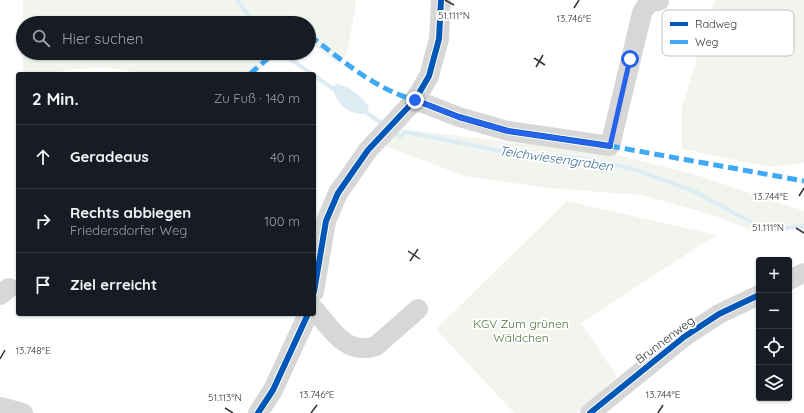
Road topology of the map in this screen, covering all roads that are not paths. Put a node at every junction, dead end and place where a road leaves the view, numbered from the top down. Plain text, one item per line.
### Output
1 (441, 0) edge
2 (659, 1) dead end
3 (415, 100) junction
4 (804, 273) edge
5 (792, 279) edge
6 (316, 280) edge
7 (756, 296) edge
8 (418, 309) dead end
9 (316, 311) edge
10 (301, 319) edge
11 (0, 407) edge
12 (23, 413) edge
13 (258, 413) edge
14 (590, 413) edge

1 - 3 street
2 - 3 street
3 - 6 street
4 - 5 street
7 - 14 street, Brunnenweg
8 - 9 street
10 - 13 street
11 - 12 street

